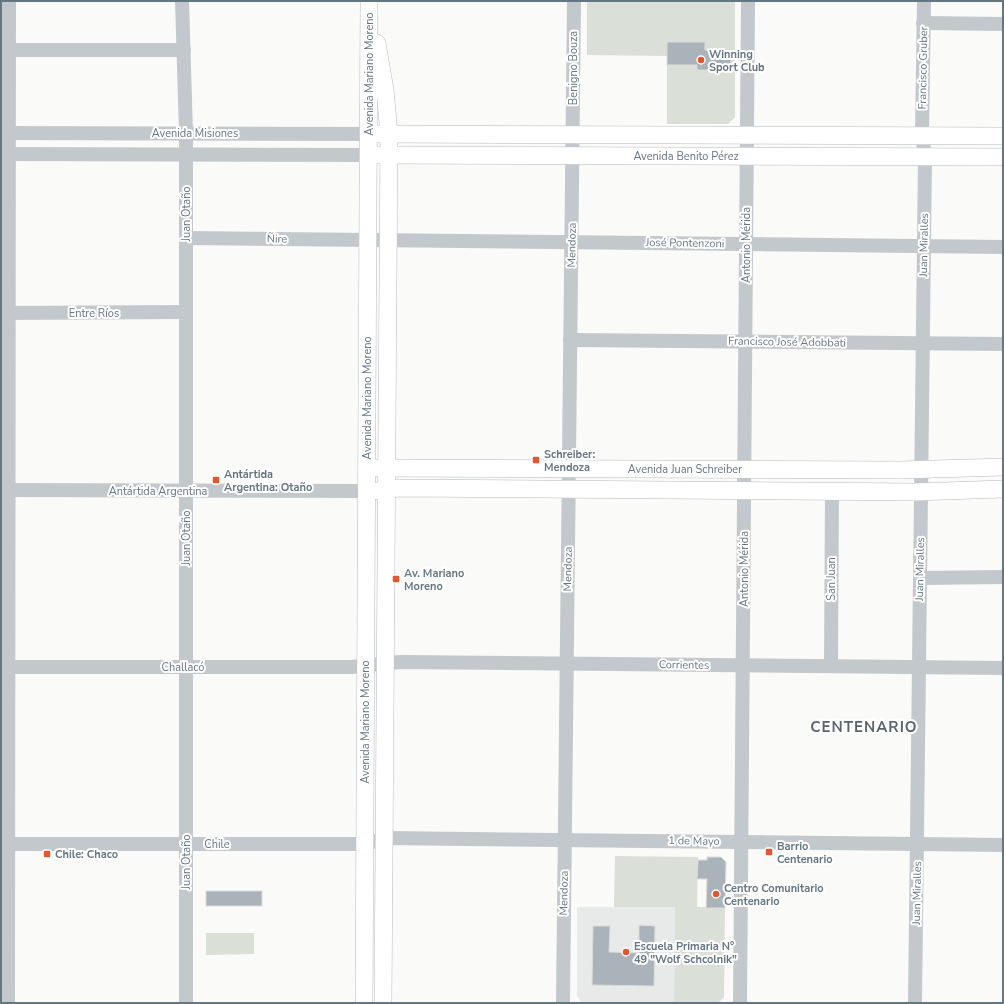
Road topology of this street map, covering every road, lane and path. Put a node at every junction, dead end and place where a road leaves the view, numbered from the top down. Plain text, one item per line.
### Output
1 (9, 1) edge
2 (182, 1) edge
3 (574, 1) edge
4 (748, 1) edge
5 (924, 1) edge
6 (369, 2) edge
7 (923, 23) junction
8 (1003, 24) edge
9 (5, 50) edge
10 (184, 50) junction
11 (4, 133) edge
12 (186, 133) junction
13 (368, 134) junction
14 (389, 134) junction
15 (573, 134) junction
16 (747, 135) junction
17 (922, 135) junction
18 (1003, 136) edge
19 (4, 154) edge
20 (186, 154) junction
21 (368, 155) junction
22 (388, 155) junction
23 (573, 156) junction
24 (747, 156) junction
25 (925, 157) junction
26 (1003, 157) edge
27 (186, 238) junction
28 (368, 240) junction
29 (388, 240) junction
30 (572, 242) junction
31 (746, 244) junction
32 (924, 246) junction
33 (1003, 247) edge
34 (186, 312) junction
35 (4, 313) edge
36 (570, 340) junction
37 (745, 341) junction
38 (923, 343) junction
39 (1003, 344) edge
40 (4, 401) edge
41 (1003, 467) edge
42 (366, 468) junction
43 (387, 468) junction
44 (569, 469) junction
45 (744, 470) junction
46 (921, 470) junction
47 (1003, 488) edge
48 (4, 490) edge
49 (386, 490) junction
50 (569, 490) junction
51 (186, 491) junction
52 (366, 491) junction
53 (744, 491) junction
54 (832, 492) junction
55 (921, 492) junction
56 (1003, 577) edge
57 (920, 578) junction
58 (385, 663) junction
59 (567, 664) junction
60 (366, 665) junction
61 (743, 665) junction
62 (831, 666) junction
63 (4, 667) edge
64 (186, 667) junction
65 (919, 667) junction
66 (1003, 668) edge
67 (384, 838) junction
68 (564, 840) junction
69 (741, 842) junction
70 (4, 844) edge
71 (186, 844) junction
72 (364, 844) junction
73 (917, 844) junction
74 (1003, 845) edge
75 (8, 1003) edge
76 (186, 1003) edge
77 (364, 1003) edge
78 (383, 1003) edge
79 (562, 1003) edge
80 (740, 1003) edge
81 (915, 1003) edge

1 - 9 street
2 - 10 street, Juan Otaño
3 - 15 street, Benigno Bouza
4 - 16 street, Antonio Mérida
5 - 7 street, Francisco Gruber
6 - 13 main road, Avenida Mariano Moreno
6 - 14 main road, Avenida Mariano Moreno
7 - 8 street
7 - 17 street, Francisco Gruber
9 - 10 street
9 - 11 street
10 - 12 street, Juan Otaño
11 - 12 street, Avenida Misiones
11 - 19 street
12 - 13 street, Avenida Misiones
12 - 20 street, Juan Otaño
13 - 14 main road, Avenida Misiones
13 - 21 main road, Avenida Mariano Moreno
14 - 15 main road, Avenida Benito Pérez
14 - 22 main road, Avenida Mariano Moreno
15 - 16 main road, Avenida Benito Pérez
15 - 23 street, Mendoza
16 - 17 main road, Avenida Benito Pérez
16 - 24 street, Antonio Mérida
17 - 18 main road, Avenida Benito Pérez
17 - 25 street, Juan Miralles
19 - 20 street, Avenida Misiones
19 - 35 street
20 - 21 street, Avenida Misiones
20 - 27 street, Juan Otaño
21 - 22 main road, Avenida Benito Pérez
21 - 28 main road, Avenida Mariano Moreno
22 - 23 main road, Avenida Benito Pérez
22 - 29 main road, Avenida Mariano Moreno
23 - 24 main road, Avenida Benito Pérez
23 - 30 street, Mendoza
24 - 25 main road, Avenida Benito Pérez
24 - 31 street, Antonio Mérida
25 - 26 main road, Avenida Benito Pérez
25 - 32 street, Juan Miralles
27 - 28 street, Ñire
27 - 34 street, Juan Otaño
28 - 29 street, José Pontenzoni
28 - 42 main road, Avenida Mariano Moreno
29 - 30 street, José Pontenzoni
29 - 43 main road, Avenida Mariano Moreno
30 - 31 street, José Pontenzoni
30 - 36 street, Mendoza
31 - 32 street, José Pontenzoni
31 - 37 street, Antonio Mérida
32 - 33 street, José Pontenzoni
32 - 38 street, Juan Miralles
34 - 35 street, Entre Ríos
34 - 51 street, Juan Otaño
35 - 40 street
36 - 37 street, Francisco José Adobbati
36 - 44 street, Mendoza
37 - 38 street, Francisco José Adobbati
37 - 45 street, Antonio Mérida
38 - 39 street, Francisco José Adobbati
38 - 46 street, Juan Miralles
40 - 48 street
41 - 46 main road, Avenida Juan Schreiber
42 - 43 main road, Avenida Juan Schreiber
42 - 52 main road, Avenida Mariano Moreno
43 - 44 main road, Avenida Juan Schreiber
43 - 49 main road, Avenida Mariano Moreno
44 - 45 main road, Avenida Juan Schreiber
44 - 50 street, Mendoza
45 - 46 main road, Avenida Juan Schreiber
45 - 53 street, Antonio Mérida
46 - 55 street, Juan Miralles
47 - 55 main road, Avenida Juan Schreiber
48 - 51 street, Antártida Argentina
48 - 63 street
49 - 50 main road, Avenida Juan Schreiber
49 - 52 main road, Antártida Argentina
49 - 58 main road, Avenida Mariano Moreno
50 - 53 main road, Avenida Juan Schreiber
50 - 59 street, Mendoza
51 - 52 street, Antártida Argentina
51 - 64 street, Juan Otaño
52 - 60 main road, Avenida Mariano Moreno
53 - 54 main road, Avenida Juan Schreiber
53 - 61 street, Antonio Mérida
54 - 55 main road, Avenida Juan Schreiber
54 - 62 street, San Juan
55 - 57 street, Juan Miralles
56 - 57 street
57 - 65 street, Juan Miralles
58 - 59 street, Corrientes
58 - 60 street, Corrientes
58 - 67 main road, Avenida Mariano Moreno
59 - 61 street, Corrientes
59 - 68 street, Mendoza
60 - 64 street, Challacó
60 - 72 main road, Avenida Mariano Moreno
61 - 62 street, Corrientes
61 - 69 street, Antonio Mérida
62 - 65 street, Corrientes
63 - 64 street, Challacó
63 - 70 street
64 - 71 street, Juan Otaño
65 - 66 street, Corrientes
65 - 73 street, Juan Miralles
67 - 68 street, 1 de Mayo
67 - 72 street, Chile
67 - 78 main road, Avenida Mariano Moreno
68 - 69 street, 1 de Mayo
68 - 79 street, Mendoza
69 - 73 street, 1 de Mayo
69 - 80 street, Antonio Mérida
70 - 71 street, Chile
70 - 75 street
71 - 72 street, Chile
71 - 76 street, Juan Otaño
72 - 77 main road, Avenida Mariano Moreno
73 - 74 street, 1 de Mayo
73 - 81 street, Juan Miralles

